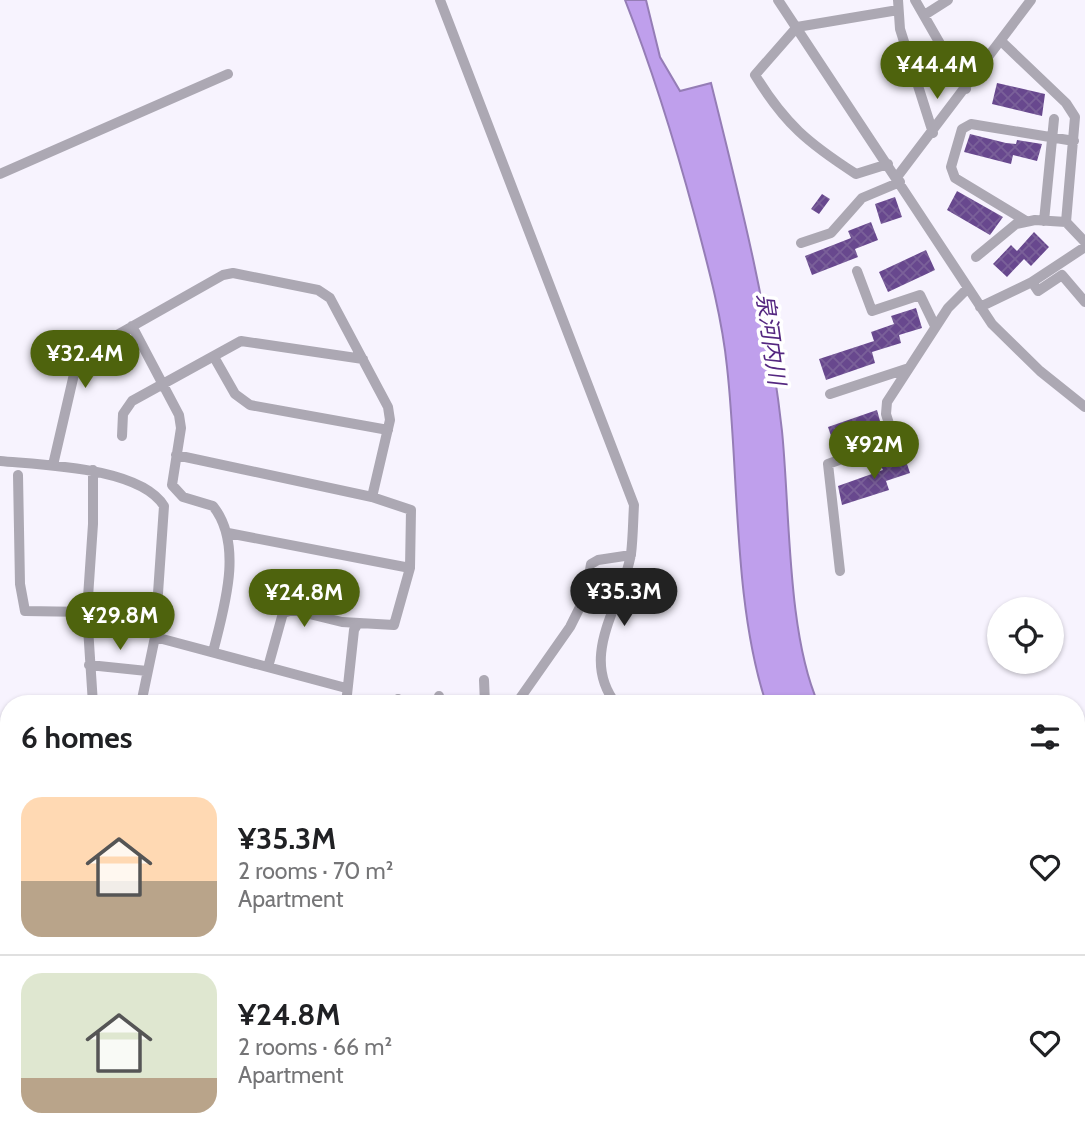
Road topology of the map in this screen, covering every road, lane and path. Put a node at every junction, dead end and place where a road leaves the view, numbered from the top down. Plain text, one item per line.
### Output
1 (440, 0) edge
2 (778, 0) edge
3 (915, 0) edge
4 (948, 0) edge
5 (1031, 0) edge
6 (898, 5) edge
7 (926, 14) junction
8 (797, 27) junction
9 (1001, 41) junction
10 (228, 74) dead end
11 (966, 89) junction
12 (1055, 119) dead end
13 (933, 133) junction
14 (1053, 137) junction
15 (1074, 141) junction
16 (888, 164) junction
17 (0, 174) edge
18 (899, 180) junction
19 (1026, 221) junction
20 (1044, 221) junction
21 (1066, 222) junction
22 (801, 243) dead end
23 (1085, 245) edge
24 (976, 257) dead end
25 (857, 271) dead end
26 (1032, 282) junction
27 (968, 288) junction
28 (1085, 302) edge
29 (980, 307) junction
30 (132, 326) junction
31 (935, 326) junction
32 (214, 357) junction
33 (363, 359) junction
34 (909, 368) junction
35 (164, 384) junction
36 (830, 394) dead end
37 (1085, 407) edge
38 (388, 430) junction
39 (122, 436) dead end
40 (176, 455) junction
41 (0, 461) edge
42 (54, 465) junction
43 (93, 470) junction
44 (18, 475) dead end
45 (372, 497) junction
46 (228, 533) junction
47 (631, 555) junction
48 (410, 568) junction
49 (840, 571) dead end
50 (87, 611) junction
51 (358, 623) junction
52 (155, 637) junction
53 (213, 652) junction
54 (89, 665) junction
55 (268, 667) junction
56 (147, 671) junction
57 (484, 681) dead end
58 (346, 688) junction
59 (92, 695) edge
60 (143, 695) edge
61 (346, 695) edge
62 (485, 695) edge
63 (522, 695) edge
64 (609, 695) edge

1 - 47 street
2 - 8 street
3 - 7 street
4 - 7 street
5 - 9 street
6 - 8 street
6 - 13 street
7 - 11 street
8 - 16 street
8 - 16 street
9 - 11 street
9 - 15 street
10 - 17 street
11 - 13 street
12 - 14 street
13 - 18 street
14 - 15 street
14 - 19 street
14 - 20 street
15 - 21 street
16 - 18 street
18 - 22 street
18 - 27 street
19 - 20 street
19 - 24 street
20 - 21 street
21 - 23 street
23 - 26 street
25 - 31 street
26 - 28 street
26 - 29 street
27 - 29 street
27 - 31 street
29 - 37 street
30 - 33 street
30 - 35 street
30 - 42 street
31 - 34 street
32 - 33 street
32 - 35 street
32 - 38 street
33 - 38 street
34 - 36 street
34 - 49 street
35 - 39 street
35 - 40 street
38 - 45 street
40 - 45 street
40 - 46 street
41 - 42 street
42 - 43 street
43 - 50 street
43 - 52 street
44 - 50 street
45 - 48 street
46 - 48 street
46 - 53 street
47 - 63 street
47 - 64 street
48 - 51 street
50 - 54 street
51 - 55 street
51 - 58 street
52 - 53 street
52 - 56 street
53 - 55 street
54 - 56 street
54 - 59 street
55 - 58 street
56 - 60 street
57 - 62 street
58 - 61 street

